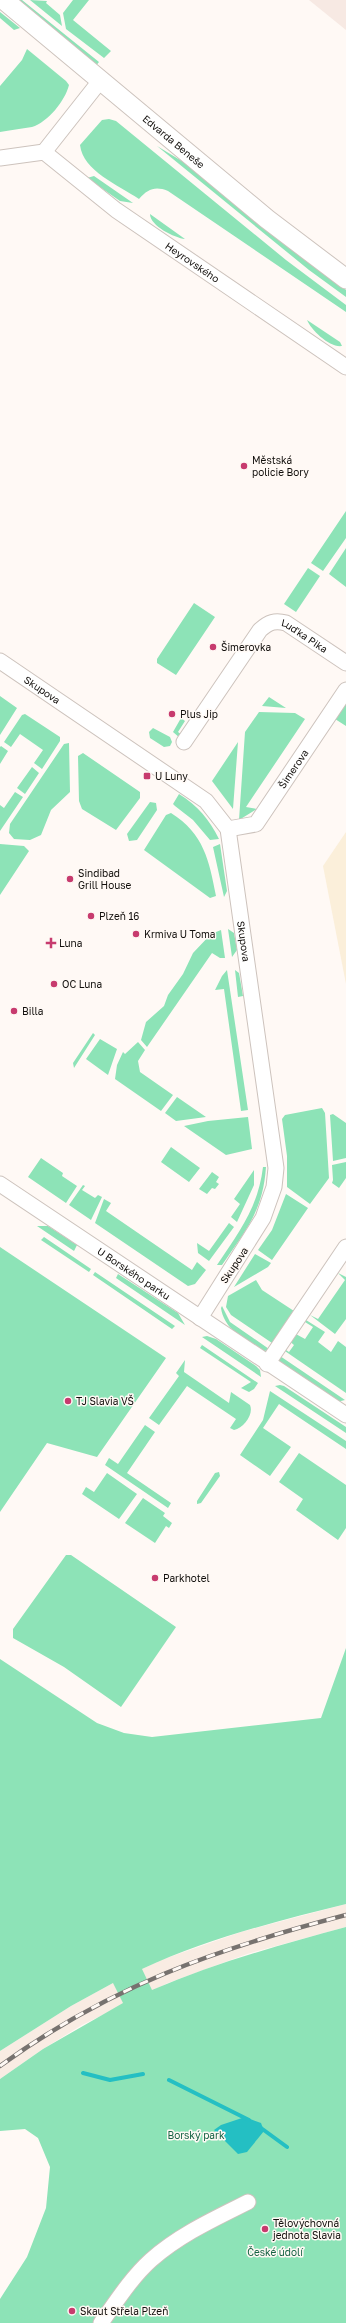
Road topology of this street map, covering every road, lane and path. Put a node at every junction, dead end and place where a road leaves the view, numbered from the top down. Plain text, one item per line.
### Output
1 (4, 0) edge
2 (100, 81) junction
3 (44, 152) junction
4 (0, 158) edge
5 (346, 279) edge
6 (346, 367) edge
7 (0, 661) edge
8 (346, 663) edge
9 (346, 690) edge
10 (184, 742) dead end
11 (228, 829) junction
12 (0, 1184) edge
13 (346, 1247) edge
14 (200, 1318) junction
15 (267, 1364) junction
16 (346, 1415) edge
17 (248, 2202) dead end
18 (101, 2323) edge

1 - 2 street, Edvarda Beneše
2 - 3 street
2 - 5 street, Edvarda Beneše
3 - 4 street
3 - 6 street, Heyrovského
7 - 11 street, Skupova
8 - 10 street, Luďka Pika
9 - 11 street, Šimerova
11 - 14 street, Skupova
12 - 14 street, U Borského parku
13 - 15 street
14 - 15 street, U Borského parku
15 - 16 street, U Borského parku
17 - 18 street

